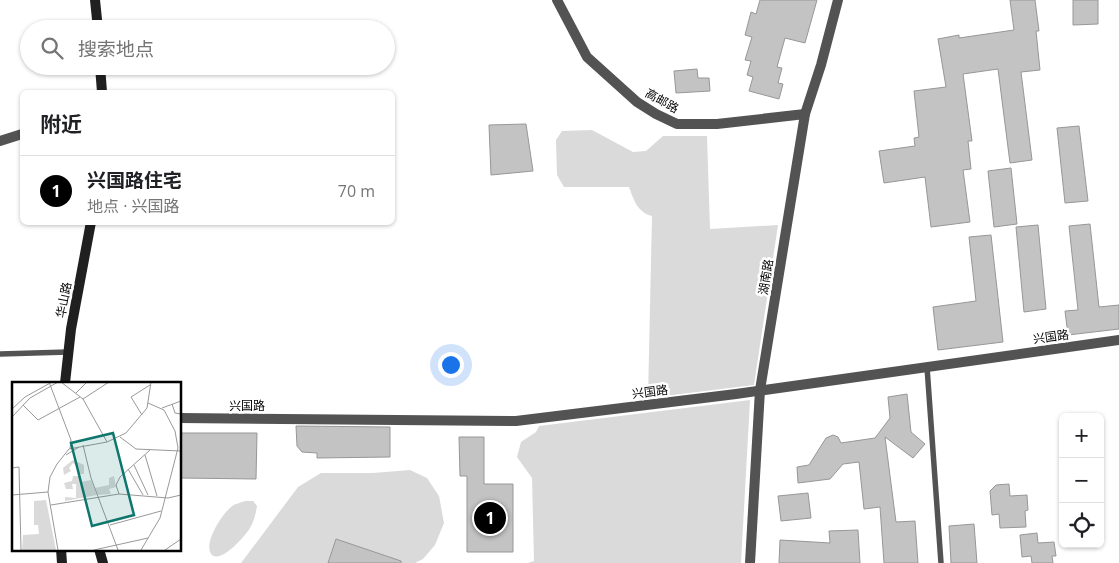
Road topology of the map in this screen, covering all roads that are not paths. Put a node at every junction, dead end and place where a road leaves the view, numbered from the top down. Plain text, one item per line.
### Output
1 (95, 0) edge
2 (557, 0) edge
3 (838, 0) edge
4 (97, 20) edge
5 (101, 75) edge
6 (102, 90) edge
7 (805, 114) junction
8 (20, 135) edge
9 (0, 141) edge
10 (90, 225) edge
11 (1119, 340) edge
12 (68, 352) junction
13 (0, 354) edge
14 (927, 367) junction
15 (65, 382) edge
16 (760, 390) junction
17 (181, 418) edge
18 (61, 550) edge
19 (99, 550) edge
20 (62, 563) edge
21 (104, 563) edge
22 (750, 563) edge
23 (941, 563) edge

1 - 4 main road
2 - 7 street, 高邮路
3 - 7 street, 湖南路
5 - 6 main road
7 - 16 street, 湖南路
8 - 9 street
10 - 12 main road, 华山路
11 - 14 street, 兴国路
12 - 13 lane
12 - 15 main road, 华山路
14 - 16 street, 兴国路
14 - 23 lane
16 - 17 street, 兴国路
16 - 22 street, 湖南路
18 - 20 main road
19 - 21 main road

